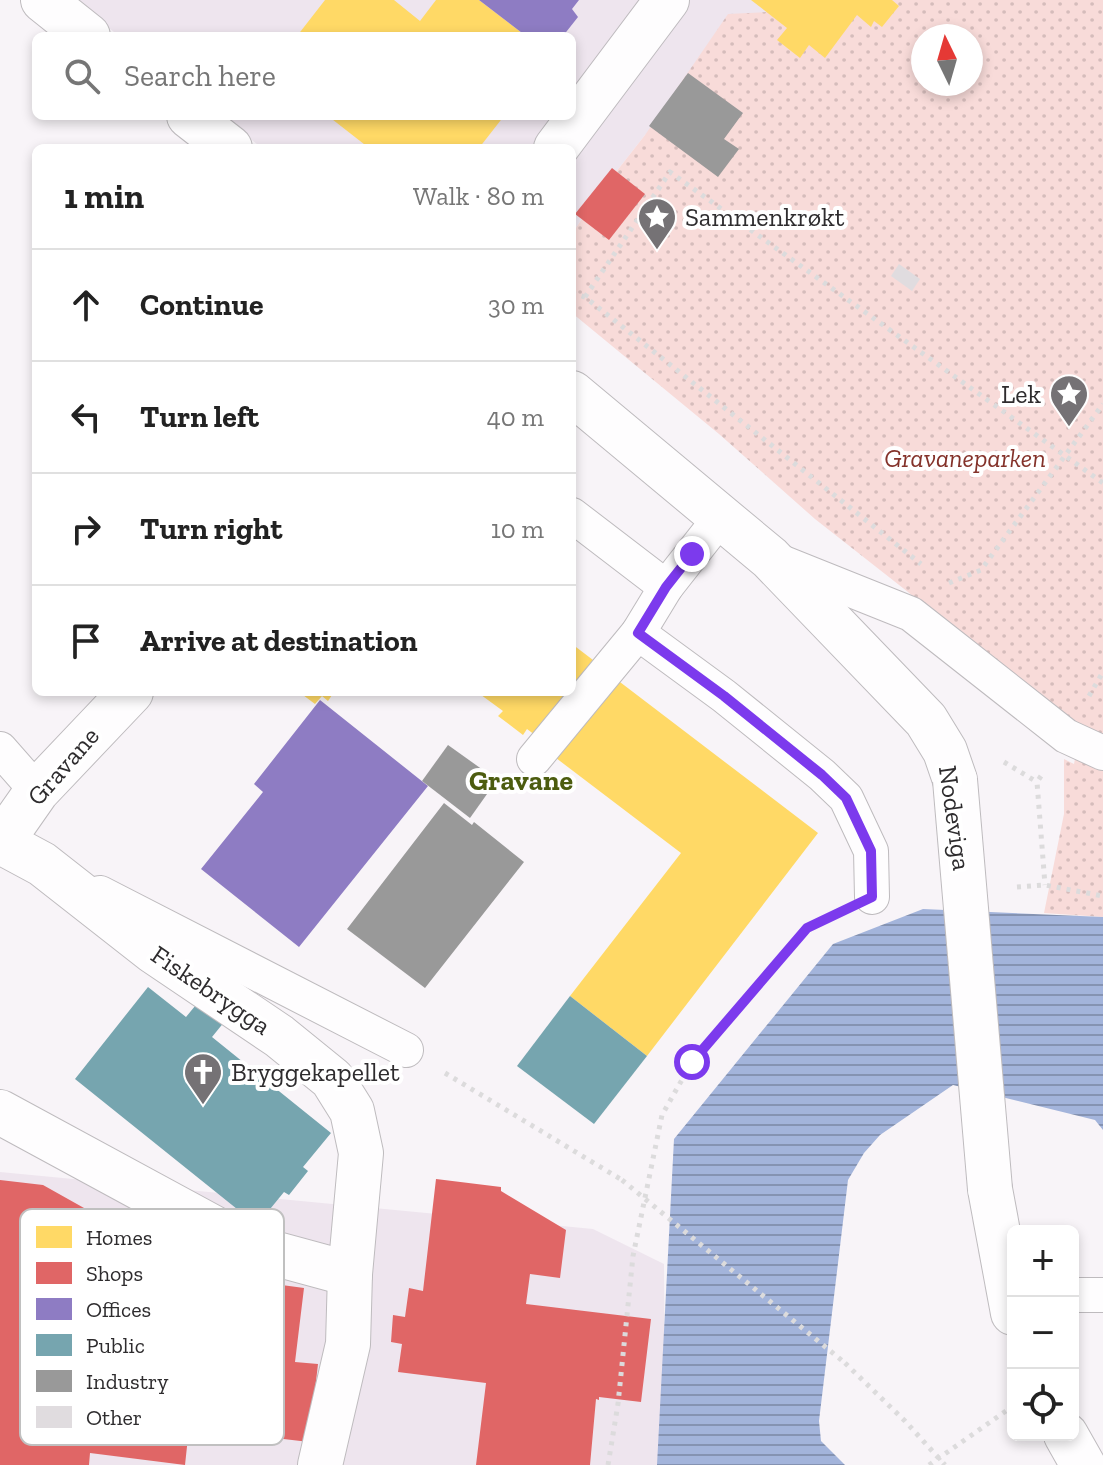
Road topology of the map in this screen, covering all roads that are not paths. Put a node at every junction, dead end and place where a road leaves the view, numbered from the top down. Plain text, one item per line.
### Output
1 (43, 0) edge
2 (667, 0) edge
3 (83, 32) edge
4 (194, 120) edge
5 (225, 144) edge
6 (559, 144) edge
7 (576, 396) edge
8 (721, 517) junction
9 (576, 518) edge
10 (770, 558) junction
11 (666, 587) junction
12 (638, 633) junction
13 (127, 696) edge
14 (0, 749) edge
15 (1103, 753) edge
16 (534, 759) dead end
17 (37, 791) junction
18 (1, 843) edge
19 (872, 897) road end
20 (406, 1050) road end
21 (0, 1112) edge
22 (179, 1209) edge
23 (284, 1256) edge
24 (350, 1274) junction
25 (1079, 1295) edge
26 (1103, 1295) edge
27 (1010, 1297) edge
28 (1069, 1441) edge
29 (320, 1465) edge
30 (1083, 1465) edge

1 - 3 street
2 - 6 street
4 - 5 street
7 - 8 street, Nodeviga
8 - 10 street, Nodeviga
8 - 11 lane
9 - 11 lane
10 - 15 lane
10 - 27 street, Nodeviga, bridge
11 - 12 lane
12 - 16 lane
12 - 19 lane
13 - 17 street, Gravane
14 - 17 lane
17 - 18 street, Gravane
18 - 20 lane
18 - 24 street, Fiskebrygga
21 - 22 street
23 - 24 street
24 - 29 street, Fiskebrygga
25 - 26 lane
28 - 30 street

